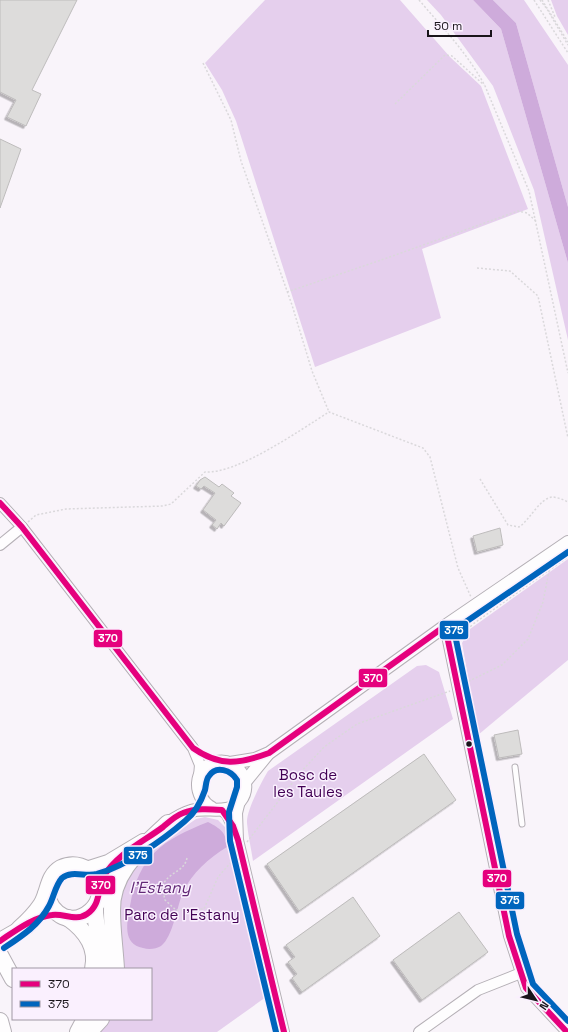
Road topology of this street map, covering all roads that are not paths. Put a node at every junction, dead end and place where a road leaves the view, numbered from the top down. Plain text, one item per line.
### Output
1 (0, 503) edge
2 (22, 527) junction
3 (568, 542) edge
4 (0, 545) edge
5 (445, 626) junction
6 (193, 748) junction
7 (269, 752) junction
8 (218, 762) junction
9 (230, 763) junction
10 (515, 767) dead end
11 (198, 781) junction
12 (245, 782) junction
13 (240, 801) junction
14 (217, 809) junction
15 (181, 814) junction
16 (168, 823) junction
17 (522, 824) dead end
18 (238, 840) junction
19 (127, 851) junction
20 (86, 868) junction
21 (100, 885) junction
22 (46, 893) junction
23 (95, 907) junction
24 (64, 916) junction
25 (18, 929) junction
26 (1, 945) edge
27 (93, 968) edge
28 (105, 968) edge
29 (116, 968) edge
30 (521, 973) junction
31 (12, 976) edge
32 (84, 1020) edge
33 (100, 1020) edge
34 (0, 1021) edge
35 (3, 1032) edge
36 (78, 1032) edge
37 (89, 1032) edge
38 (284, 1032) edge
39 (419, 1032) edge
40 (567, 1032) edge

1 - 2 street
2 - 4 street
2 - 6 street
3 - 5 street
5 - 7 street
5 - 30 street
6 - 8 street
6 - 11 street
7 - 9 street
7 - 12 street
8 - 9 street
8 - 11 street
9 - 12 street
10 - 17 lane
11 - 14 street
11 - 15 street
12 - 13 street
13 - 14 street
13 - 18 street
14 - 15 street
14 - 18 street
15 - 16 street
16 - 19 street
16 - 29 highway
18 - 38 street
19 - 20 street
19 - 21 street
20 - 21 highway
20 - 22 highway
21 - 23 highway
22 - 24 highway
22 - 25 highway
23 - 24 highway
23 - 28 highway
24 - 25 highway
24 - 27 highway
25 - 26 highway
26 - 31 highway
30 - 39 street
30 - 40 street
32 - 36 highway
33 - 37 highway
34 - 35 highway

